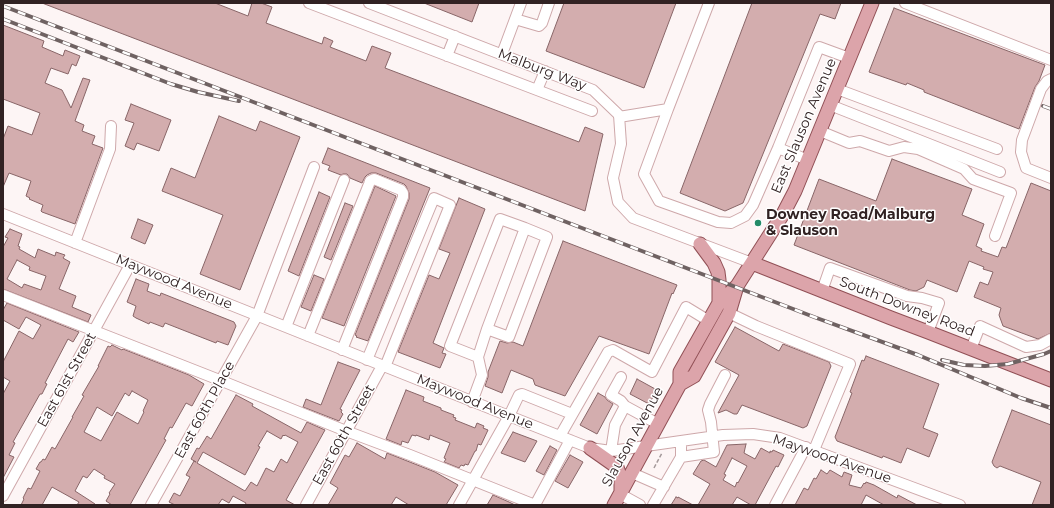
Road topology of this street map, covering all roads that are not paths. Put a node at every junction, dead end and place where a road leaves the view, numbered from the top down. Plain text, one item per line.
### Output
1 (308, 3) edge
2 (369, 3) edge
3 (522, 3) edge
4 (549, 3) edge
5 (710, 3) edge
6 (872, 3) edge
7 (905, 3) edge
8 (330, 7) edge
9 (515, 19) junction
10 (455, 36) junction
11 (502, 54) junction
12 (447, 56) junction
13 (849, 58) junction
14 (1051, 60) edge
15 (545, 71) junction
16 (1051, 79) edge
17 (837, 89) junction
18 (537, 90) junction
19 (830, 105) junction
20 (668, 109) junction
21 (592, 111) dead end
22 (620, 117) junction
23 (111, 126) dead end
24 (820, 131) junction
25 (778, 148) junction
26 (997, 149) dead end
27 (808, 160) junction
28 (314, 167) dead end
29 (1000, 172) dead end
30 (1051, 178) edge
31 (344, 180) dead end
32 (4, 217) edge
33 (525, 228) junction
34 (995, 236) dead end
35 (76, 243) junction
36 (700, 244) junction
37 (754, 260) junction
38 (130, 265) junction
39 (737, 286) junction
40 (822, 291) junction
41 (3, 295) edge
42 (719, 303) junction
43 (729, 313) junction
44 (257, 316) junction
45 (709, 321) junction
46 (286, 327) junction
47 (487, 329) junction
48 (94, 331) junction
49 (928, 332) junction
50 (308, 336) junction
51 (1051, 339) edge
52 (971, 349) junction
53 (342, 350) junction
54 (478, 357) junction
55 (367, 360) junction
56 (384, 366) junction
57 (725, 375) dead end
58 (621, 377) dead end
59 (1051, 380) edge
60 (222, 381) junction
61 (680, 384) junction
62 (472, 402) junction
63 (625, 406) junction
64 (572, 414) junction
65 (509, 416) junction
66 (658, 424) junction
67 (346, 431) junction
68 (560, 436) junction
69 (712, 437) junction
70 (570, 440) junction
71 (681, 441) junction
72 (646, 446) junction
73 (590, 448) junction
74 (810, 449) junction
75 (611, 451) junction
76 (681, 457) junction
77 (632, 473) junction
78 (473, 480) junction
79 (664, 487) junction
80 (3, 496) edge
81 (618, 497) edge
82 (944, 502) edge
83 (151, 505) edge
84 (306, 505) edge
85 (459, 505) edge
86 (535, 505) edge
87 (640, 505) edge
88 (653, 505) edge
89 (775, 505) edge
90 (960, 505) edge

1 - 8 street
2 - 10 street, Malburg Way
3 - 9 street
4 - 9 street
5 - 20 street
6 - 13 main road, East Slauson Avenue
7 - 14 street
8 - 12 street
9 - 11 street
10 - 11 street, Malburg Way
10 - 12 street
11 - 15 street, Malburg Way
12 - 18 street
13 - 17 main road, East Slauson Avenue
13 - 25 street
15 - 18 street
15 - 22 street, Malburg Way
16 - 30 street
17 - 19 main road, East Slauson Avenue
17 - 26 street
18 - 21 street
19 - 24 main road, East Slauson Avenue
19 - 29 street
20 - 22 street
20 - 25 street
22 - 36 street
23 - 35 street
24 - 27 main road, East Slauson Avenue
24 - 34 street
25 - 27 street
27 - 37 main road, East Slauson Avenue
28 - 44 street, East 60th Place
31 - 46 street
32 - 35 street, Maywood Avenue
33 - 47 street
33 - 47 street
33 - 54 street
35 - 38 street, Maywood Avenue
36 - 37 street
36 - 42 main road
37 - 39 main road, Slauson Avenue
37 - 40 main road, South Downey Road
38 - 44 street, Maywood Avenue
38 - 48 street, East 61st Street
39 - 42 main road, Slauson Avenue
39 - 43 main road, Slauson Avenue
40 - 49 main road, South Downey Road
40 - 49 street
41 - 48 street
42 - 45 main road, Slauson Avenue
43 - 61 main road, Slauson Avenue
43 - 74 street
44 - 46 street, Maywood Avenue
44 - 60 street, East 60th Place
45 - 61 main road, Slauson Avenue
45 - 64 street
46 - 50 street, Maywood Avenue
47 - 54 street
48 - 60 street
48 - 80 street, East 61st Street
49 - 52 main road, South Downey Road
50 - 53 street, Maywood Avenue
50 - 53 street
51 - 52 street
52 - 59 main road, South Downey Road
53 - 55 street, Maywood Avenue
54 - 62 street
55 - 56 street, Maywood Avenue
55 - 56 street, East 60th Street
56 - 62 street, Maywood Avenue
56 - 67 street, East 60th Street
57 - 69 street
58 - 63 street
60 - 67 street
60 - 83 street, East 60th Place
61 - 66 main road, Slauson Avenue
62 - 65 street, Maywood Avenue
63 - 66 street
63 - 75 street
64 - 65 street
64 - 68 street
65 - 68 street, Maywood Avenue
65 - 78 street
66 - 72 main road, Slauson Avenue
67 - 78 street
67 - 84 street, East 60th Street
68 - 70 street, Maywood Avenue
69 - 71 street, Maywood Avenue
69 - 74 street, Maywood Avenue
69 - 76 street
70 - 73 street, Maywood Avenue
70 - 86 street
71 - 72 street, Maywood Avenue
71 - 76 street
72 - 75 street, Maywood Avenue
72 - 77 main road, Slauson Avenue
73 - 75 street, Maywood Avenue
73 - 81 main road
74 - 82 street, Maywood Avenue
74 - 89 street
76 - 79 street
77 - 79 street
77 - 81 main road, Slauson Avenue
78 - 85 street
78 - 86 street
79 - 88 street
81 - 87 street
82 - 90 street, Maywood Avenue

